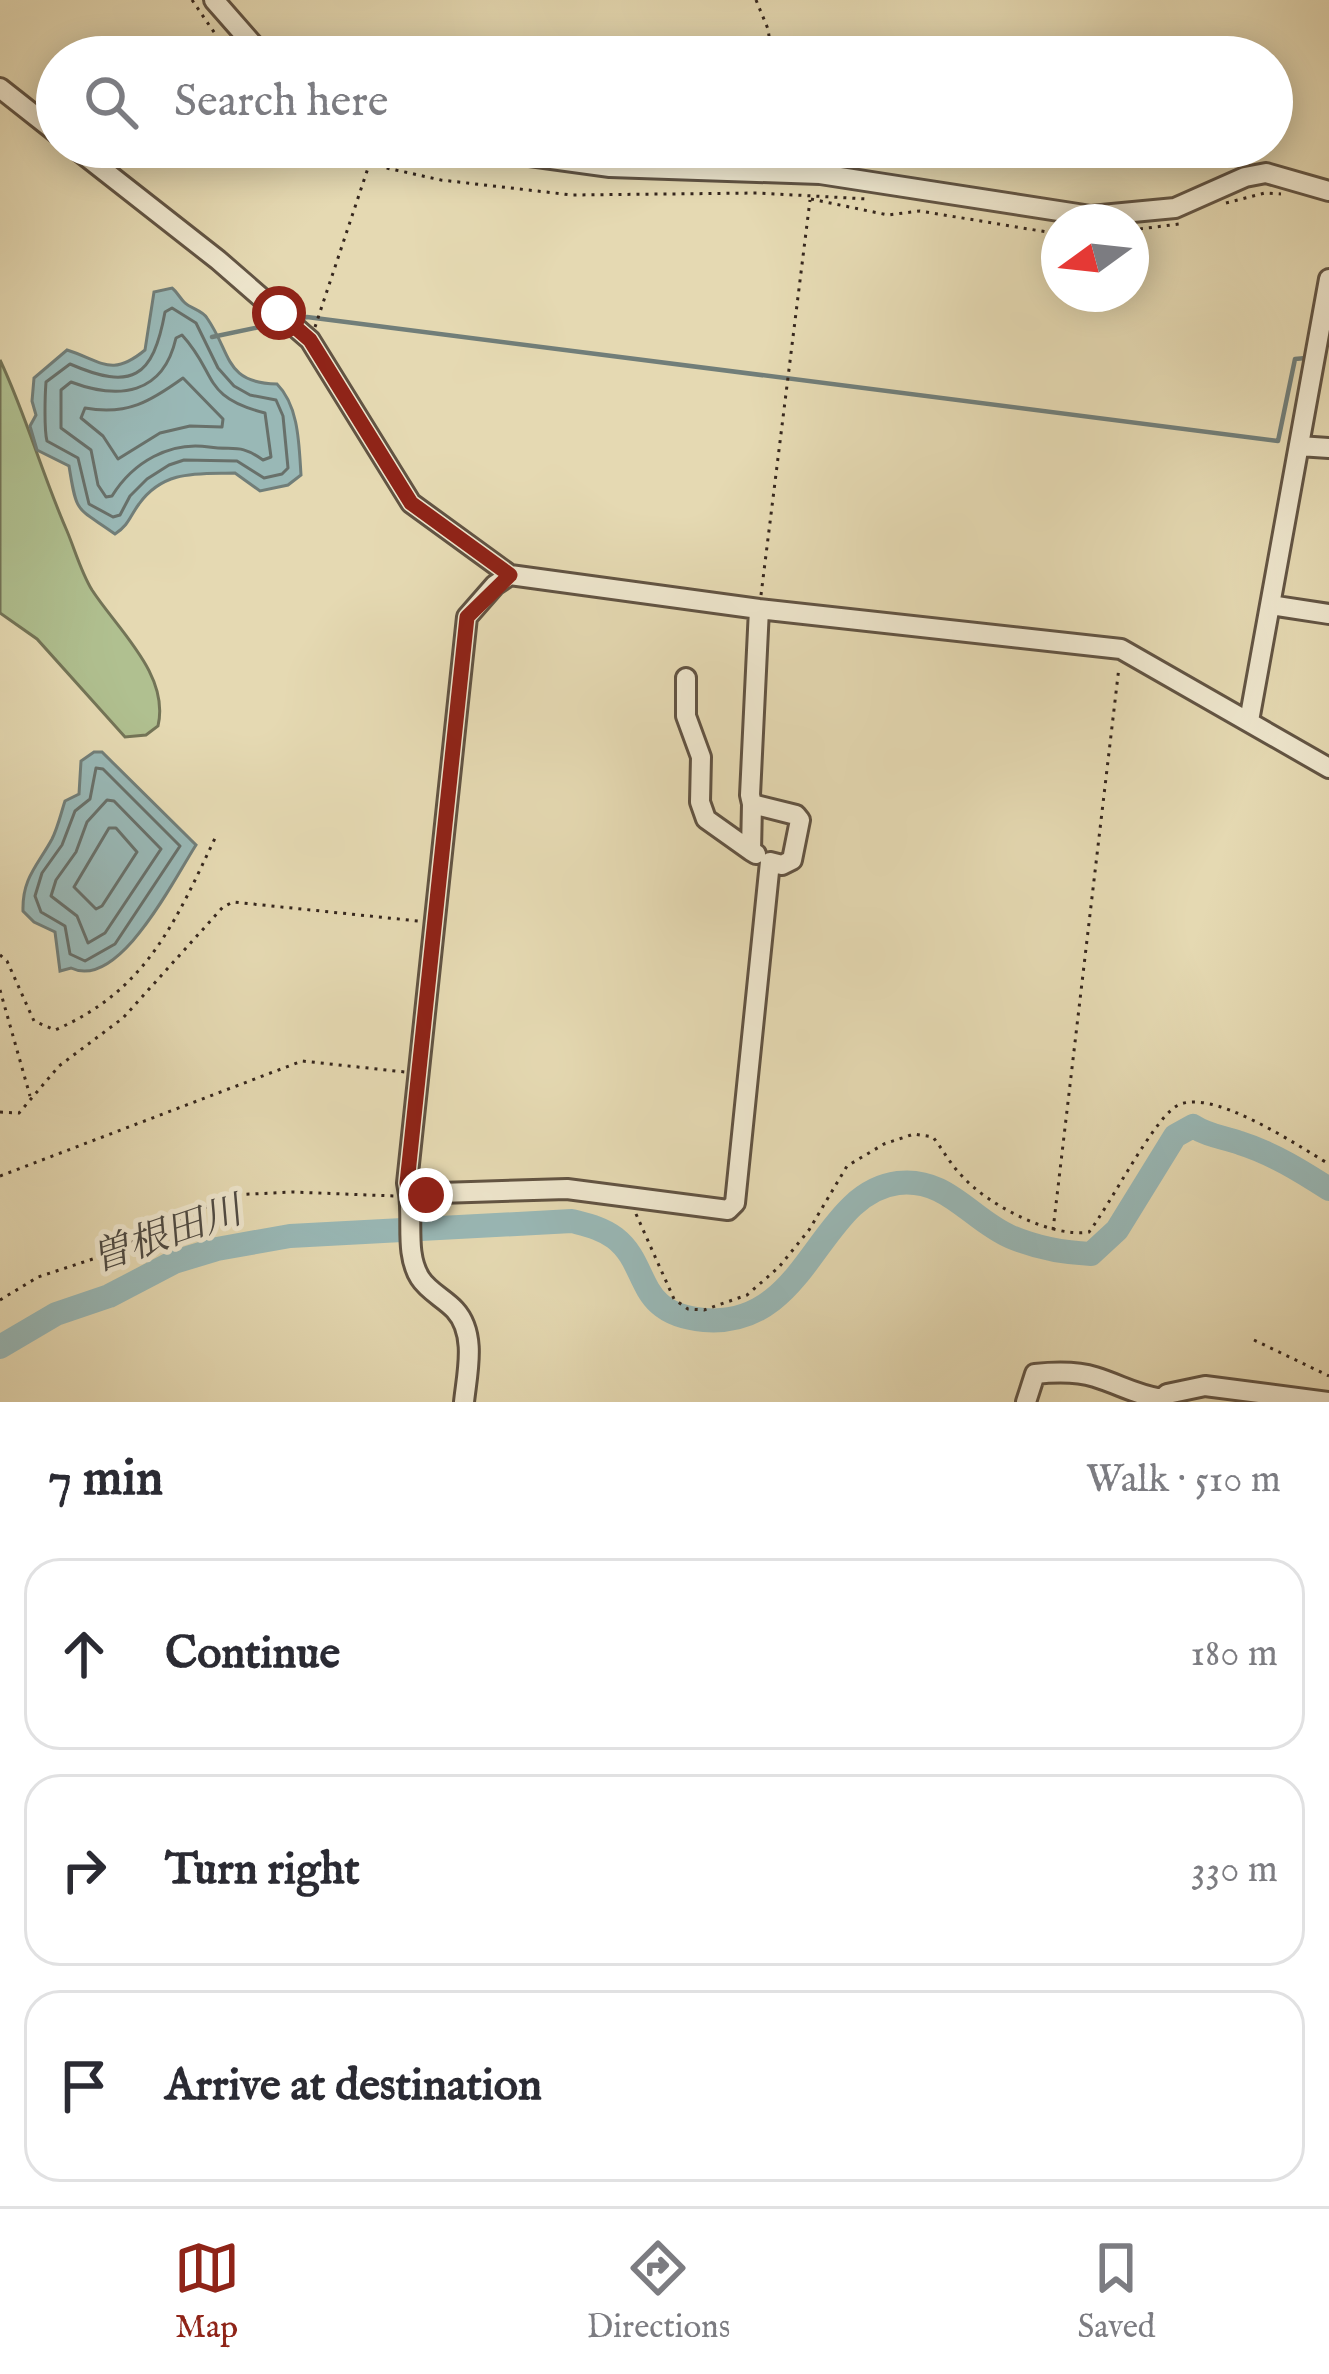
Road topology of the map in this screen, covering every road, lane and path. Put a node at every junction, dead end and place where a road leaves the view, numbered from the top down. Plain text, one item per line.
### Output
1 (191, 0) edge
2 (214, 0) edge
3 (756, 0) edge
4 (216, 36) edge
5 (246, 36) edge
6 (769, 36) edge
7 (0, 88) edge
8 (36, 116) edge
9 (100, 168) edge
10 (368, 168) edge
11 (388, 168) edge
12 (640, 168) edge
13 (904, 190) junction
14 (1329, 191) edge
15 (1283, 194) dead end
16 (810, 198) junction
17 (1220, 206) dead end
18 (1185, 222) dead end
19 (1149, 227) edge
20 (1041, 231) edge
21 (1329, 279) edge
22 (303, 334) junction
23 (1299, 446) junction
24 (1329, 448) edge
25 (510, 575) junction
26 (1270, 605) junction
27 (759, 609) junction
28 (1329, 614) edge
29 (1121, 649) junction
30 (686, 677) dead end
31 (1249, 721) junction
32 (1329, 768) edge
33 (752, 804) junction
34 (217, 834) dead end
35 (751, 851) junction
36 (770, 862) junction
37 (435, 923) junction
38 (0, 955) edge
39 (0, 990) edge
40 (418, 1073) junction
41 (30, 1098) junction
42 (0, 1112) edge
43 (1329, 1164) edge
44 (0, 1176) edge
45 (625, 1196) junction
46 (410, 1199) junction
47 (1053, 1232) junction
48 (0, 1300) edge
49 (1254, 1340) dead end
50 (1329, 1376) edge
51 (1253, 1398) edge
52 (464, 1402) edge
53 (1026, 1402) edge
54 (1329, 1402) edge

1 - 4 path
2 - 5 street
3 - 6 path
7 - 8 street
9 - 22 street
10 - 22 path
11 - 16 path
12 - 13 street
13 - 14 street
13 - 16 path
15 - 17 path
16 - 20 path
16 - 27 path
18 - 19 path
21 - 23 street
22 - 25 street
23 - 24 street
23 - 26 street
25 - 27 street
25 - 37 street
26 - 28 street
26 - 31 street
27 - 29 street
27 - 33 street
29 - 31 street
29 - 47 path
30 - 35 street
31 - 32 street
33 - 35 street
33 - 36 street
34 - 38 path
35 - 36 street
36 - 45 street
37 - 40 street
37 - 41 path
39 - 41 path
40 - 44 path
40 - 46 street
41 - 42 path
43 - 47 path
45 - 46 street
45 - 47 path
46 - 48 path
46 - 52 street
49 - 50 path
51 - 53 street
51 - 54 street

